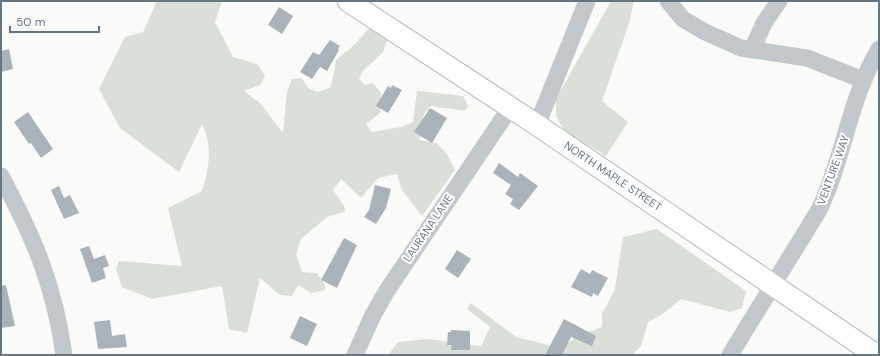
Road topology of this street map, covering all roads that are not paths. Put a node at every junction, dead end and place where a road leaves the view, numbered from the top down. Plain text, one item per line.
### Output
1 (348, 1) edge
2 (586, 1) edge
3 (668, 1) edge
4 (779, 1) edge
5 (879, 49) edge
6 (752, 50) junction
7 (863, 80) junction
8 (510, 108) junction
9 (536, 125) junction
10 (1, 176) edge
11 (772, 285) junction
12 (64, 355) edge
13 (355, 355) edge
14 (730, 355) edge
15 (876, 355) edge

1 - 8 main road, NORTH MAPLE STREET
2 - 9 street
3 - 6 street
4 - 6 street
5 - 7 street, VENTURE WAY
6 - 7 street
7 - 11 street, VENTURE WAY
8 - 9 main road, NORTH MAPLE STREET
8 - 13 street, LAURANA LANE
9 - 11 main road, NORTH MAPLE STREET
10 - 12 street
11 - 14 street, VENTURE WAY
11 - 15 main road, NORTH MAPLE STREET

